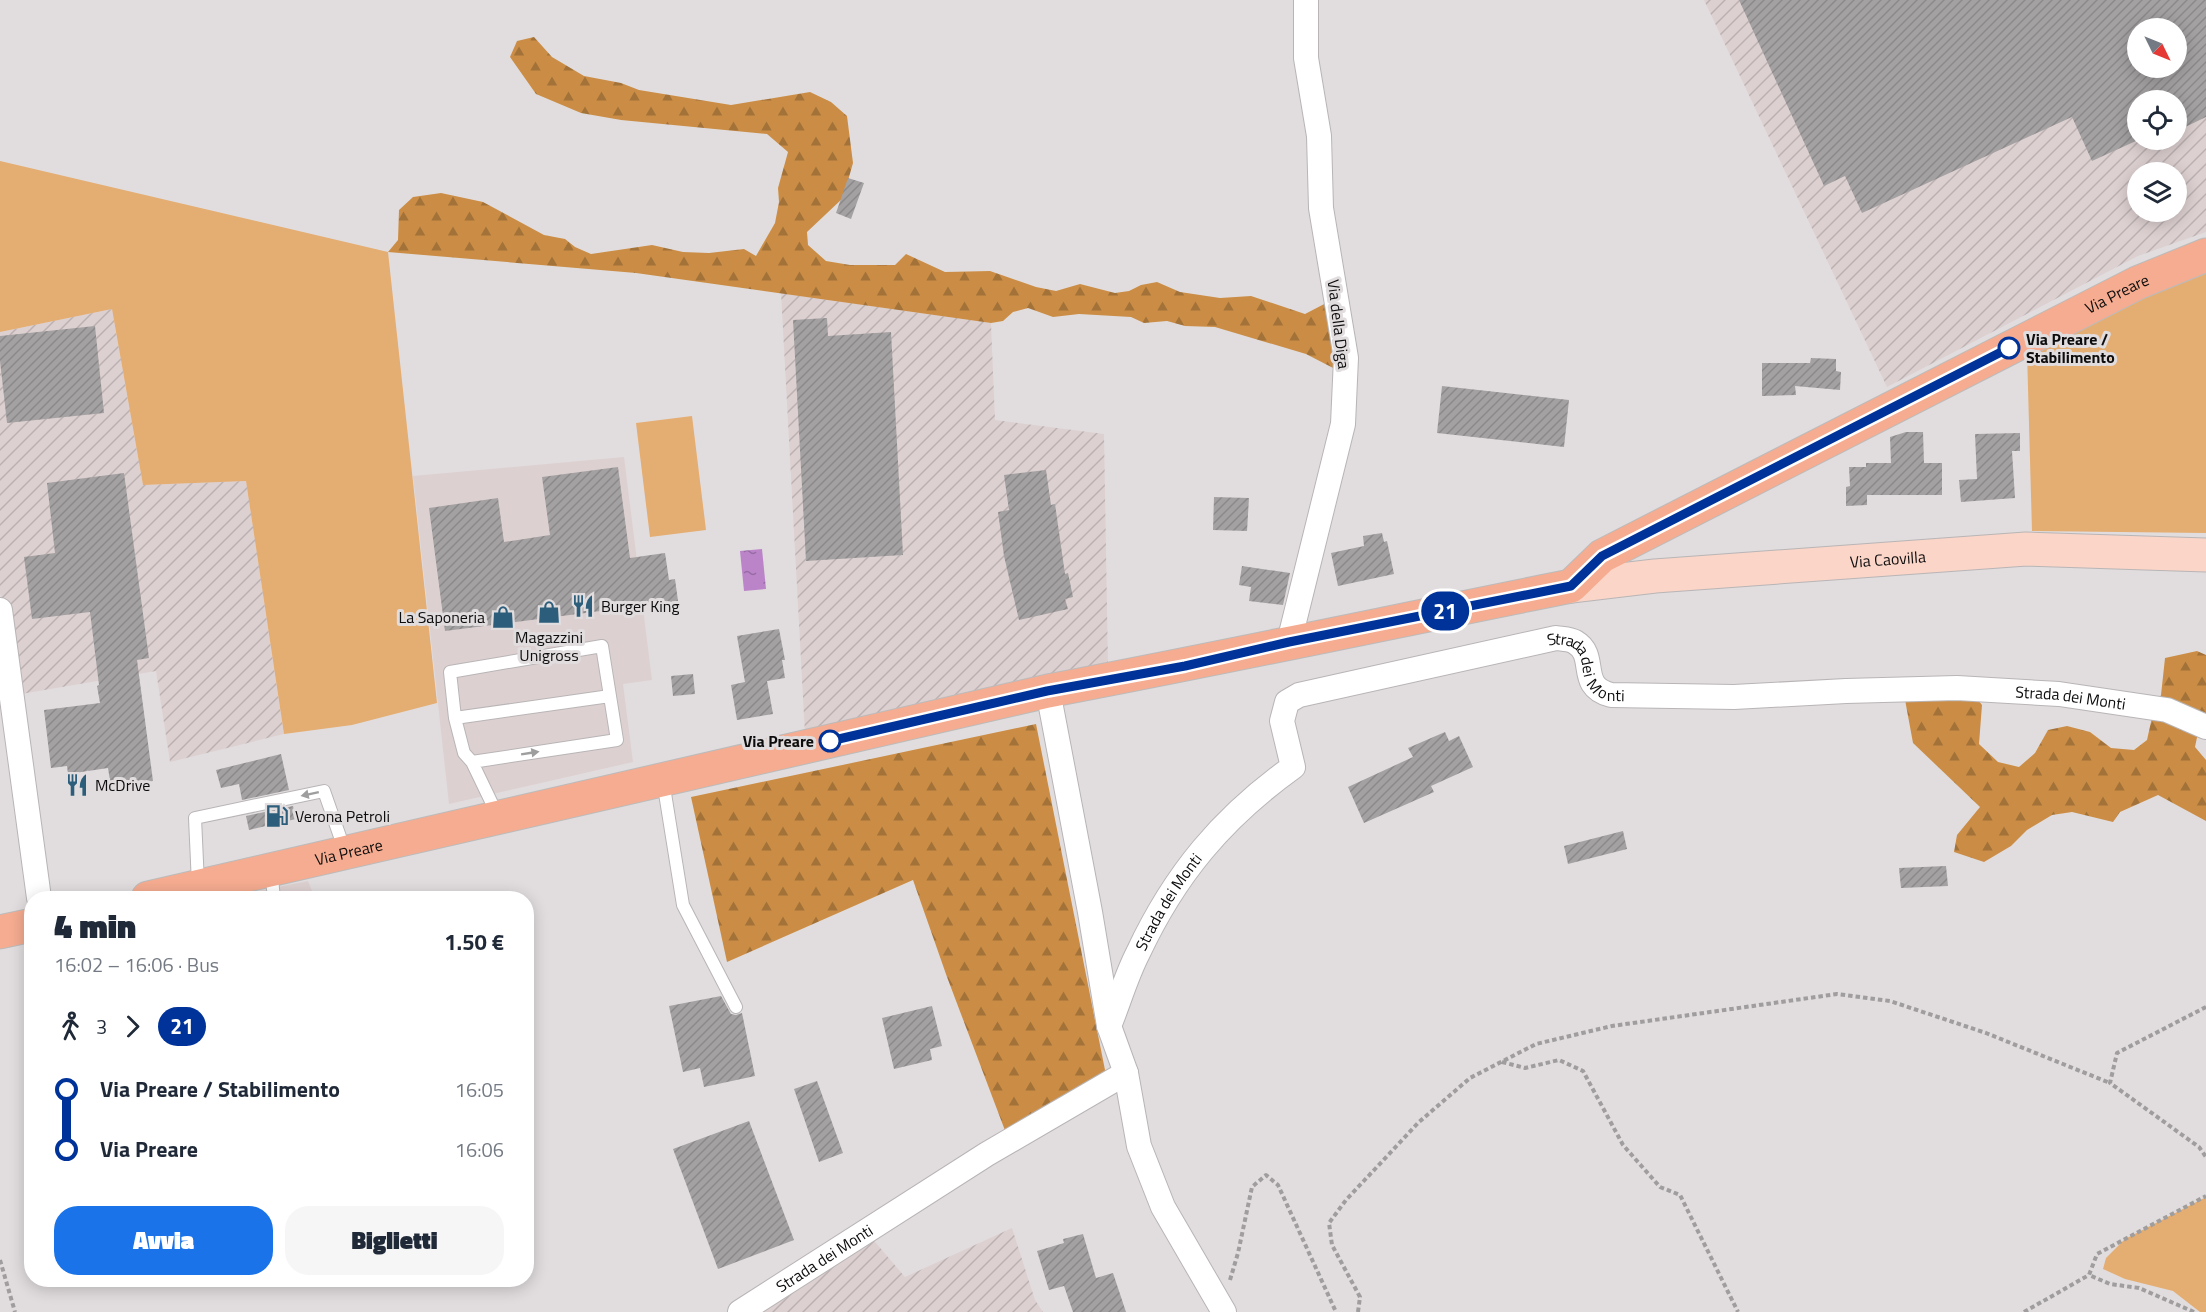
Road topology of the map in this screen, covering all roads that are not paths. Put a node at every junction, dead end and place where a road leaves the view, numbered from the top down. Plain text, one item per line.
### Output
1 (1306, 0) edge
2 (2206, 255) edge
3 (2206, 555) edge
4 (1571, 586) junction
5 (0, 610) edge
6 (1289, 642) junction
7 (1047, 691) junction
8 (610, 696) junction
9 (455, 718) junction
10 (2206, 727) edge
11 (472, 762) junction
12 (663, 780) junction
13 (499, 818) junction
14 (345, 853) junction
15 (273, 884) edge
16 (198, 887) junction
17 (38, 891) edge
18 (180, 891) edge
19 (24, 928) edge
20 (0, 932) edge
21 (736, 1007) dead end
22 (1110, 1026) junction
23 (1126, 1073) junction
24 (1220, 1305) edge
25 (740, 1312) edge

1 - 6 street, Via della Diga
2 - 4 main road, Via Preare
3 - 4 main road, Via Caovilla
4 - 6 main road, Via Preare
5 - 17 street
6 - 7 main road, Via Preare
7 - 12 main road, Via Preare
7 - 22 street
8 - 9 lane
8 - 9 lane
11 -> 8 lane
9 - 11 lane
10 - 22 street, Strada dei Monti
11 - 13 lane
12 - 13 main road, Via Preare
12 - 21 lane
13 - 14 main road, Via Preare
14 - 15 main road, Via Preare
14 -> 16 lane
15 - 16 main road, Via Preare
16 - 18 main road, Via Preare
19 - 20 main road
22 - 23 street
23 - 24 street
23 - 25 street, Strada dei Monti

